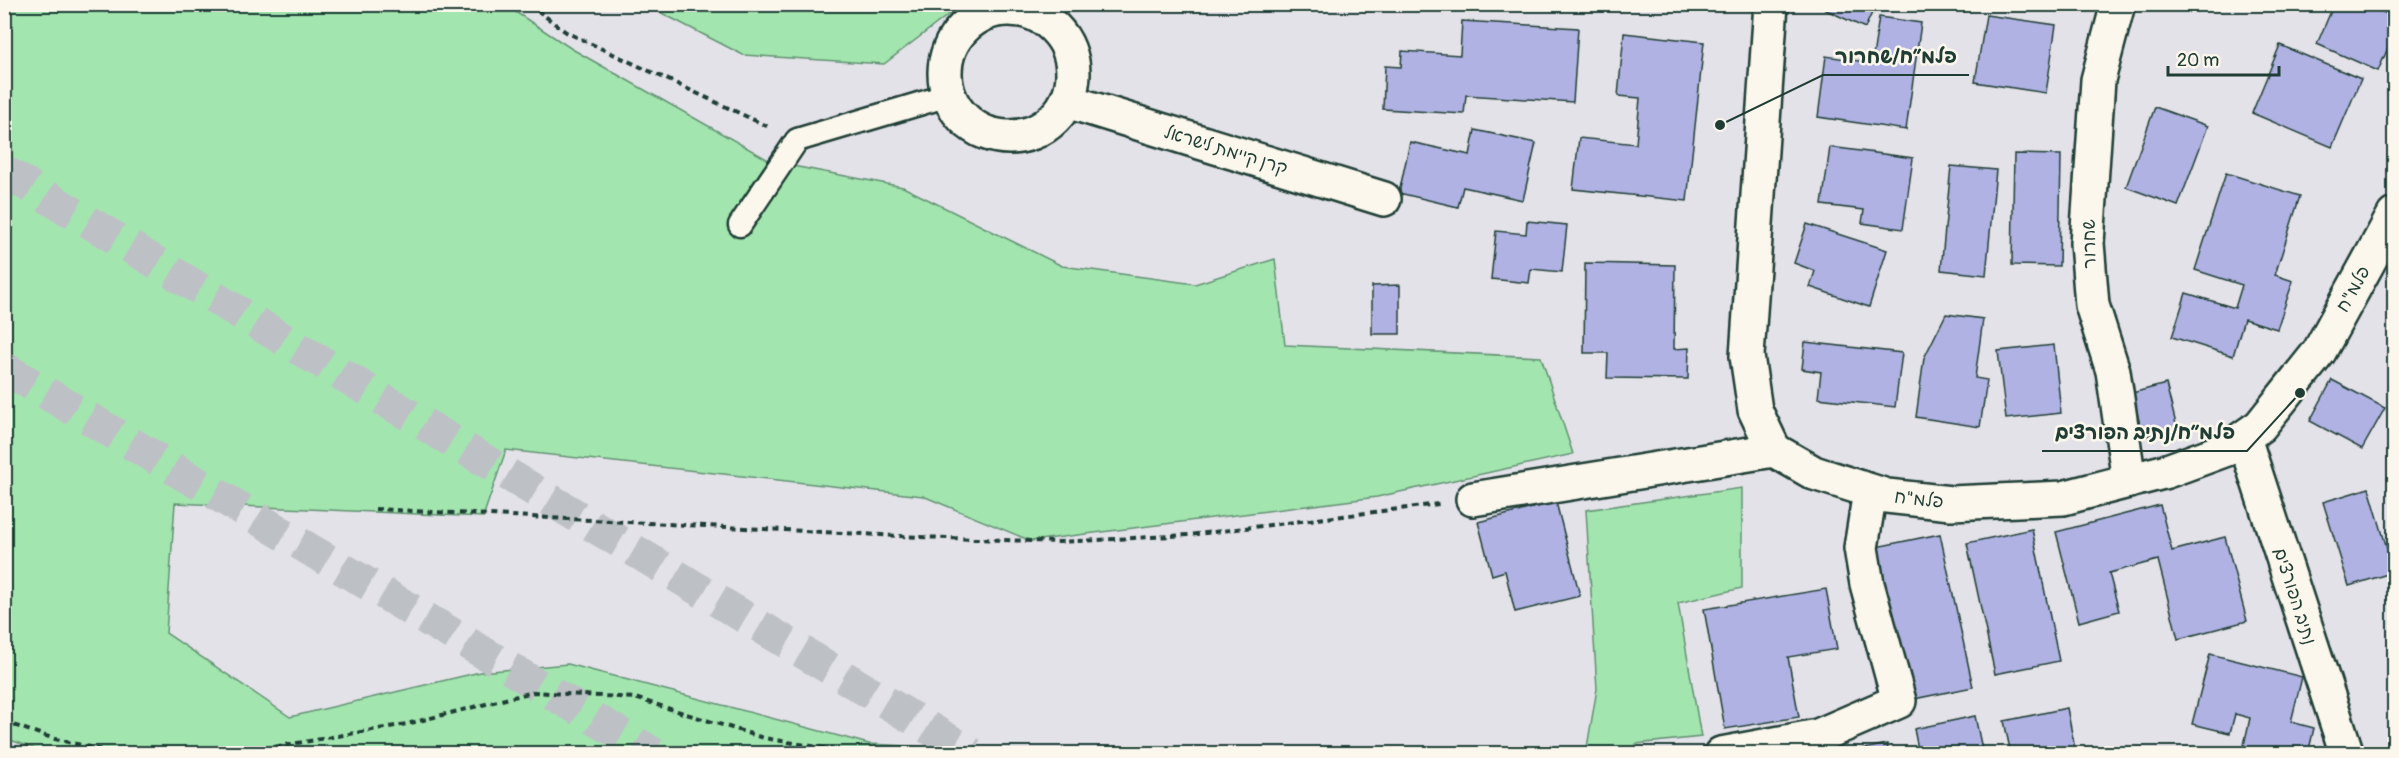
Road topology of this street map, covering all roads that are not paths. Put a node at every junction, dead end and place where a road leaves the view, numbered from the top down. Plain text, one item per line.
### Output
1 (1771, 4) edge
2 (2118, 4) edge
3 (1043, 10) edge
4 (949, 95) junction
5 (1067, 101) junction
6 (1384, 199) dead end
7 (2394, 215) edge
8 (740, 225) dead end
9 (2244, 438) junction
10 (1774, 450) junction
11 (2129, 481) junction
12 (1870, 491) junction
13 (1473, 499) road end
14 (1721, 753) edge
15 (2347, 753) edge

1 - 10 street
2 - 11 street, שחרור
3 - 4 street
3 - 5 street
4 - 5 street
4 - 8 lane
5 - 6 street, קרן קיימת לישראל
7 - 9 street, פלמ"ח
9 - 11 street, פלמ"ח
9 - 15 street, נתיב הפורצים
10 - 12 street, פלמ"ח
10 - 13 street
11 - 12 street, פלמ"ח
12 - 14 street

